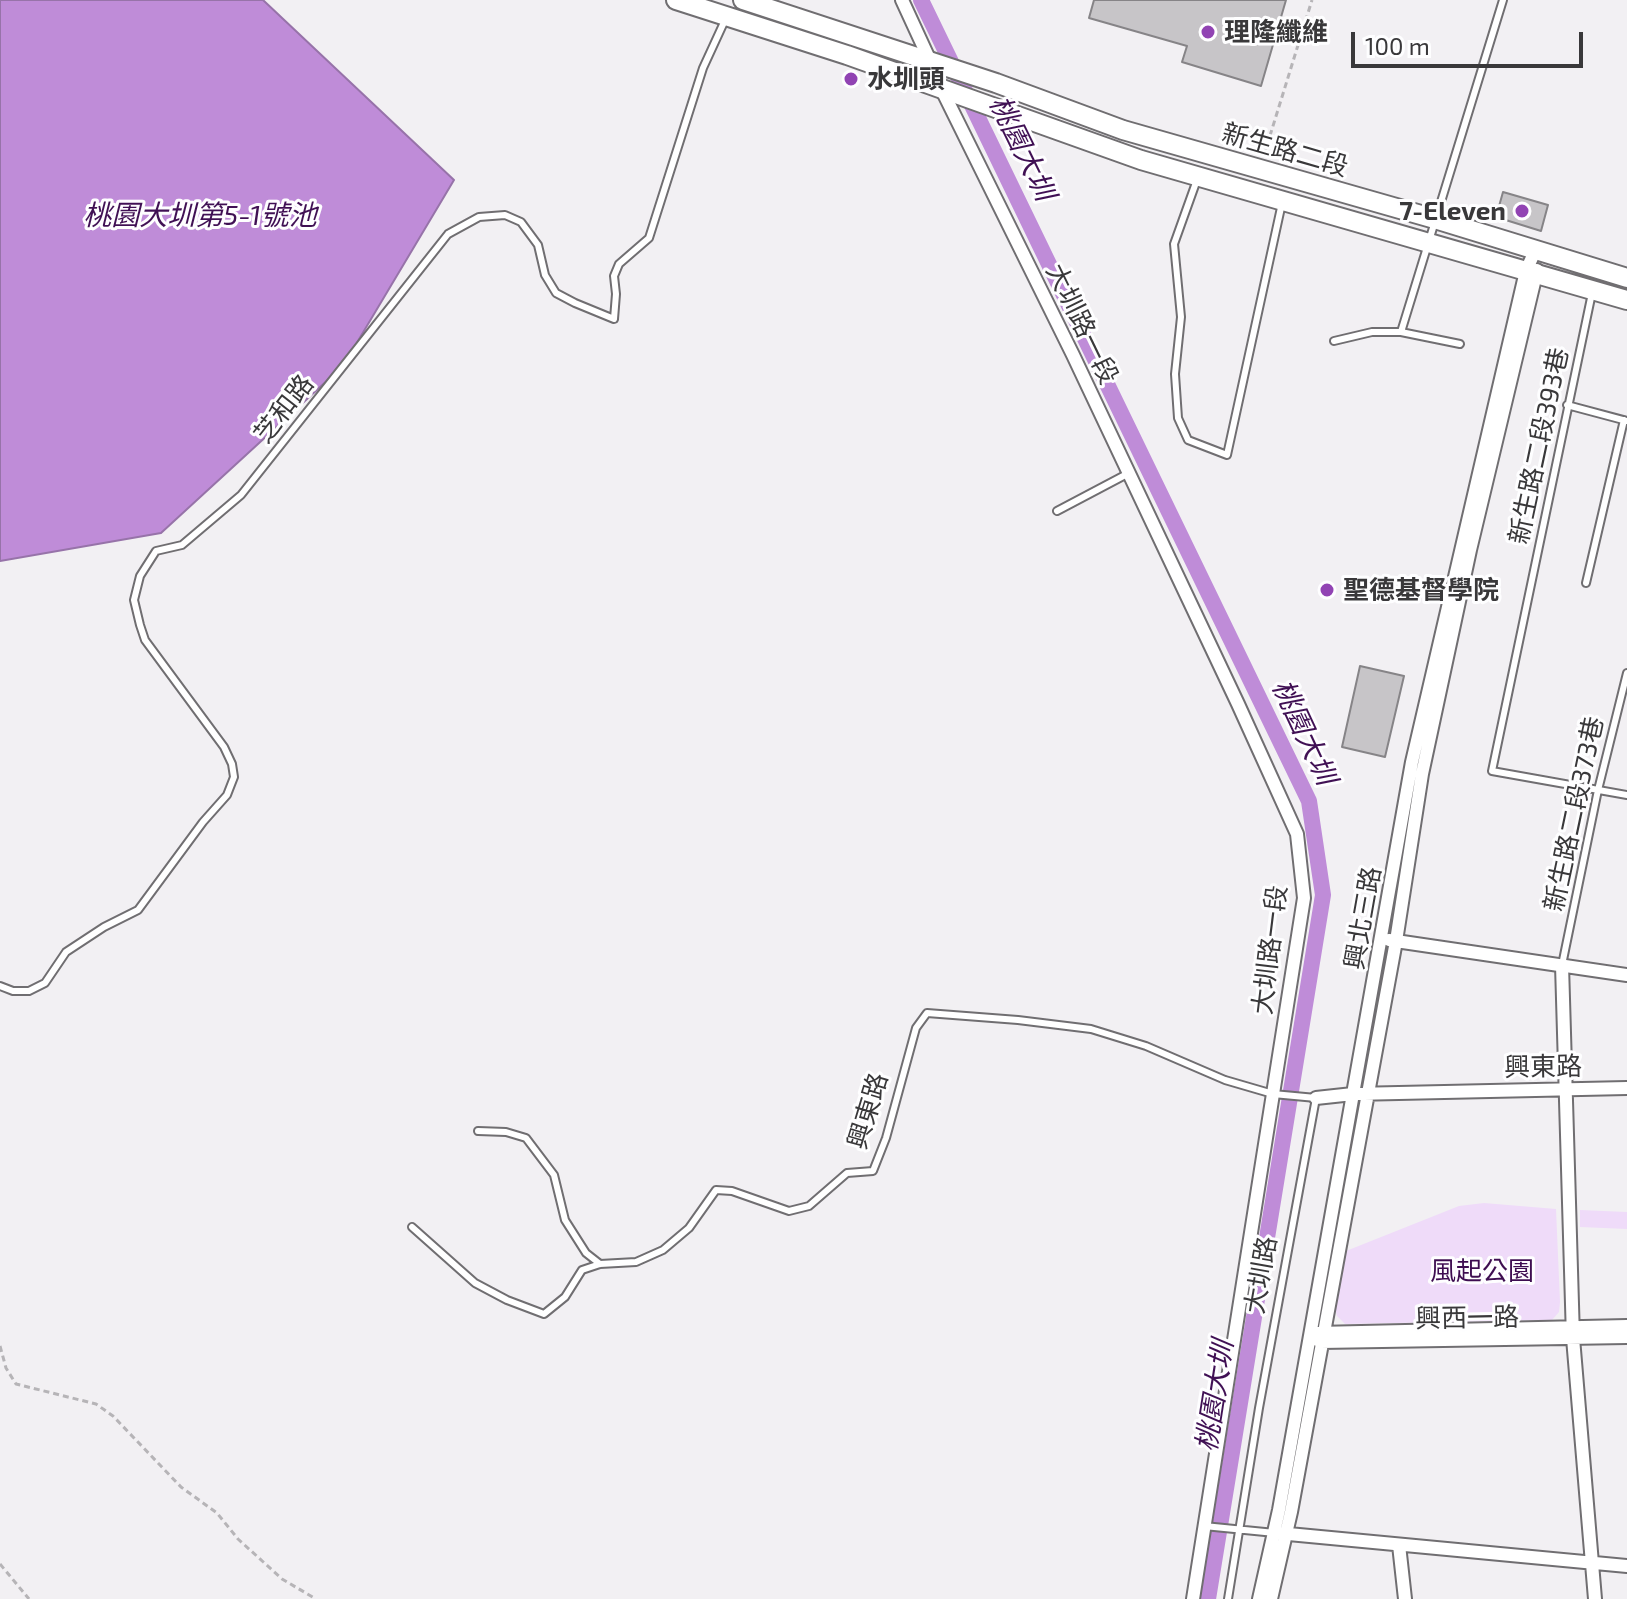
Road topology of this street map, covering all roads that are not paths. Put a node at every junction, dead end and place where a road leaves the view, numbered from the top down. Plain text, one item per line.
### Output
1 (676, 0) edge
2 (743, 0) edge
3 (902, 0) edge
4 (1503, 0) edge
5 (727, 16) junction
6 (931, 63) junction
7 (943, 92) junction
8 (1199, 176) junction
9 (1283, 200) junction
10 (1435, 219) junction
11 (1429, 242) junction
12 (1535, 251) junction
13 (1598, 270) junction
14 (1532, 272) junction
15 (1627, 278) edge
16 (1593, 291) junction
17 (1627, 300) edge
18 (1401, 332) junction
19 (1334, 341) dead end
20 (1460, 344) dead end
21 (1567, 405) junction
22 (1625, 420) edge
23 (1129, 473) junction
24 (1057, 511) dead end
25 (1586, 583) dead end
26 (1627, 673) edge
27 (1598, 790) junction
28 (1627, 795) edge
29 (1389, 940) junction
30 (1562, 965) junction
31 (1627, 975) edge
32 (0, 986) edge
33 (1565, 1088) junction
34 (1627, 1088) edge
35 (1273, 1093) junction
36 (1359, 1094) junction
37 (1311, 1098) junction
38 (478, 1131) dead end
39 (412, 1227) dead end
40 (600, 1264) junction
41 (1627, 1326) edge
42 (1573, 1332) junction
43 (1318, 1336) junction
44 (1627, 1337) edge
45 (1204, 1526) junction
46 (1240, 1529) junction
47 (1281, 1534) junction
48 (1399, 1545) junction
49 (1593, 1563) junction
50 (1627, 1566) edge
51 (1193, 1599) edge
52 (1228, 1599) edge
53 (1259, 1599) edge
54 (1271, 1599) edge
55 (1405, 1599) edge
56 (1595, 1599) edge

1 - 5 main road, 新生路二段
2 - 6 main road, 新生路二段
3 - 6 street
4 - 10 lane
5 - 7 main road, 新生路二段
5 - 32 lane, 芝和路
6 - 10 main road, 新生路二段
7 - 8 main road, 新生路二段
7 - 23 street, 大圳路一段
8 - 9 main road, 新生路二段
8 - 9 lane
9 - 11 main road, 新生路二段
10 - 11 lane
10 - 12 main road, 新生路二段
11 - 14 main road, 新生路二段
11 - 18 lane
12 - 13 main road, 新生路二段
12 - 14 street, 興北三路
13 - 15 main road, 新生路二段
13 - 16 lane, 新生路二段393巷
14 - 16 main road, 新生路二段
14 - 29 street, 興北三路
16 - 17 main road, 新生路二段
16 - 21 lane, 新生路二段393巷
18 - 19 lane
18 - 20 lane
21 - 22 lane
21 - 27 lane, 新生路二段393巷
22 - 25 lane
23 - 24 lane
23 - 35 street, 大圳路一段
26 - 27 lane, 新生路二段373巷
27 - 28 lane
27 - 30 lane, 新生路二段373巷
29 - 30 street
29 - 36 street, 興北三路
30 - 31 street
30 - 33 street
33 - 34 street, 興東路
33 - 36 street, 興東路
33 - 42 street
35 - 37 lane
35 - 40 lane, 興東路
35 - 45 street, 大圳路一段
36 - 37 street, 興東路
36 - 43 street, 興北三路
37 - 46 lane, 大圳路
38 - 40 lane
39 - 40 lane
41 - 42 street
42 - 43 street, 興西一路
42 - 44 street, 興西一路
42 - 49 street
43 - 47 street
45 - 46 lane
45 - 51 street, 大圳路一段
46 - 47 lane
46 - 52 lane, 大圳路
47 - 48 street
47 - 53 street
47 - 54 street
48 - 49 street
48 - 55 street
49 - 50 street
49 - 56 street

